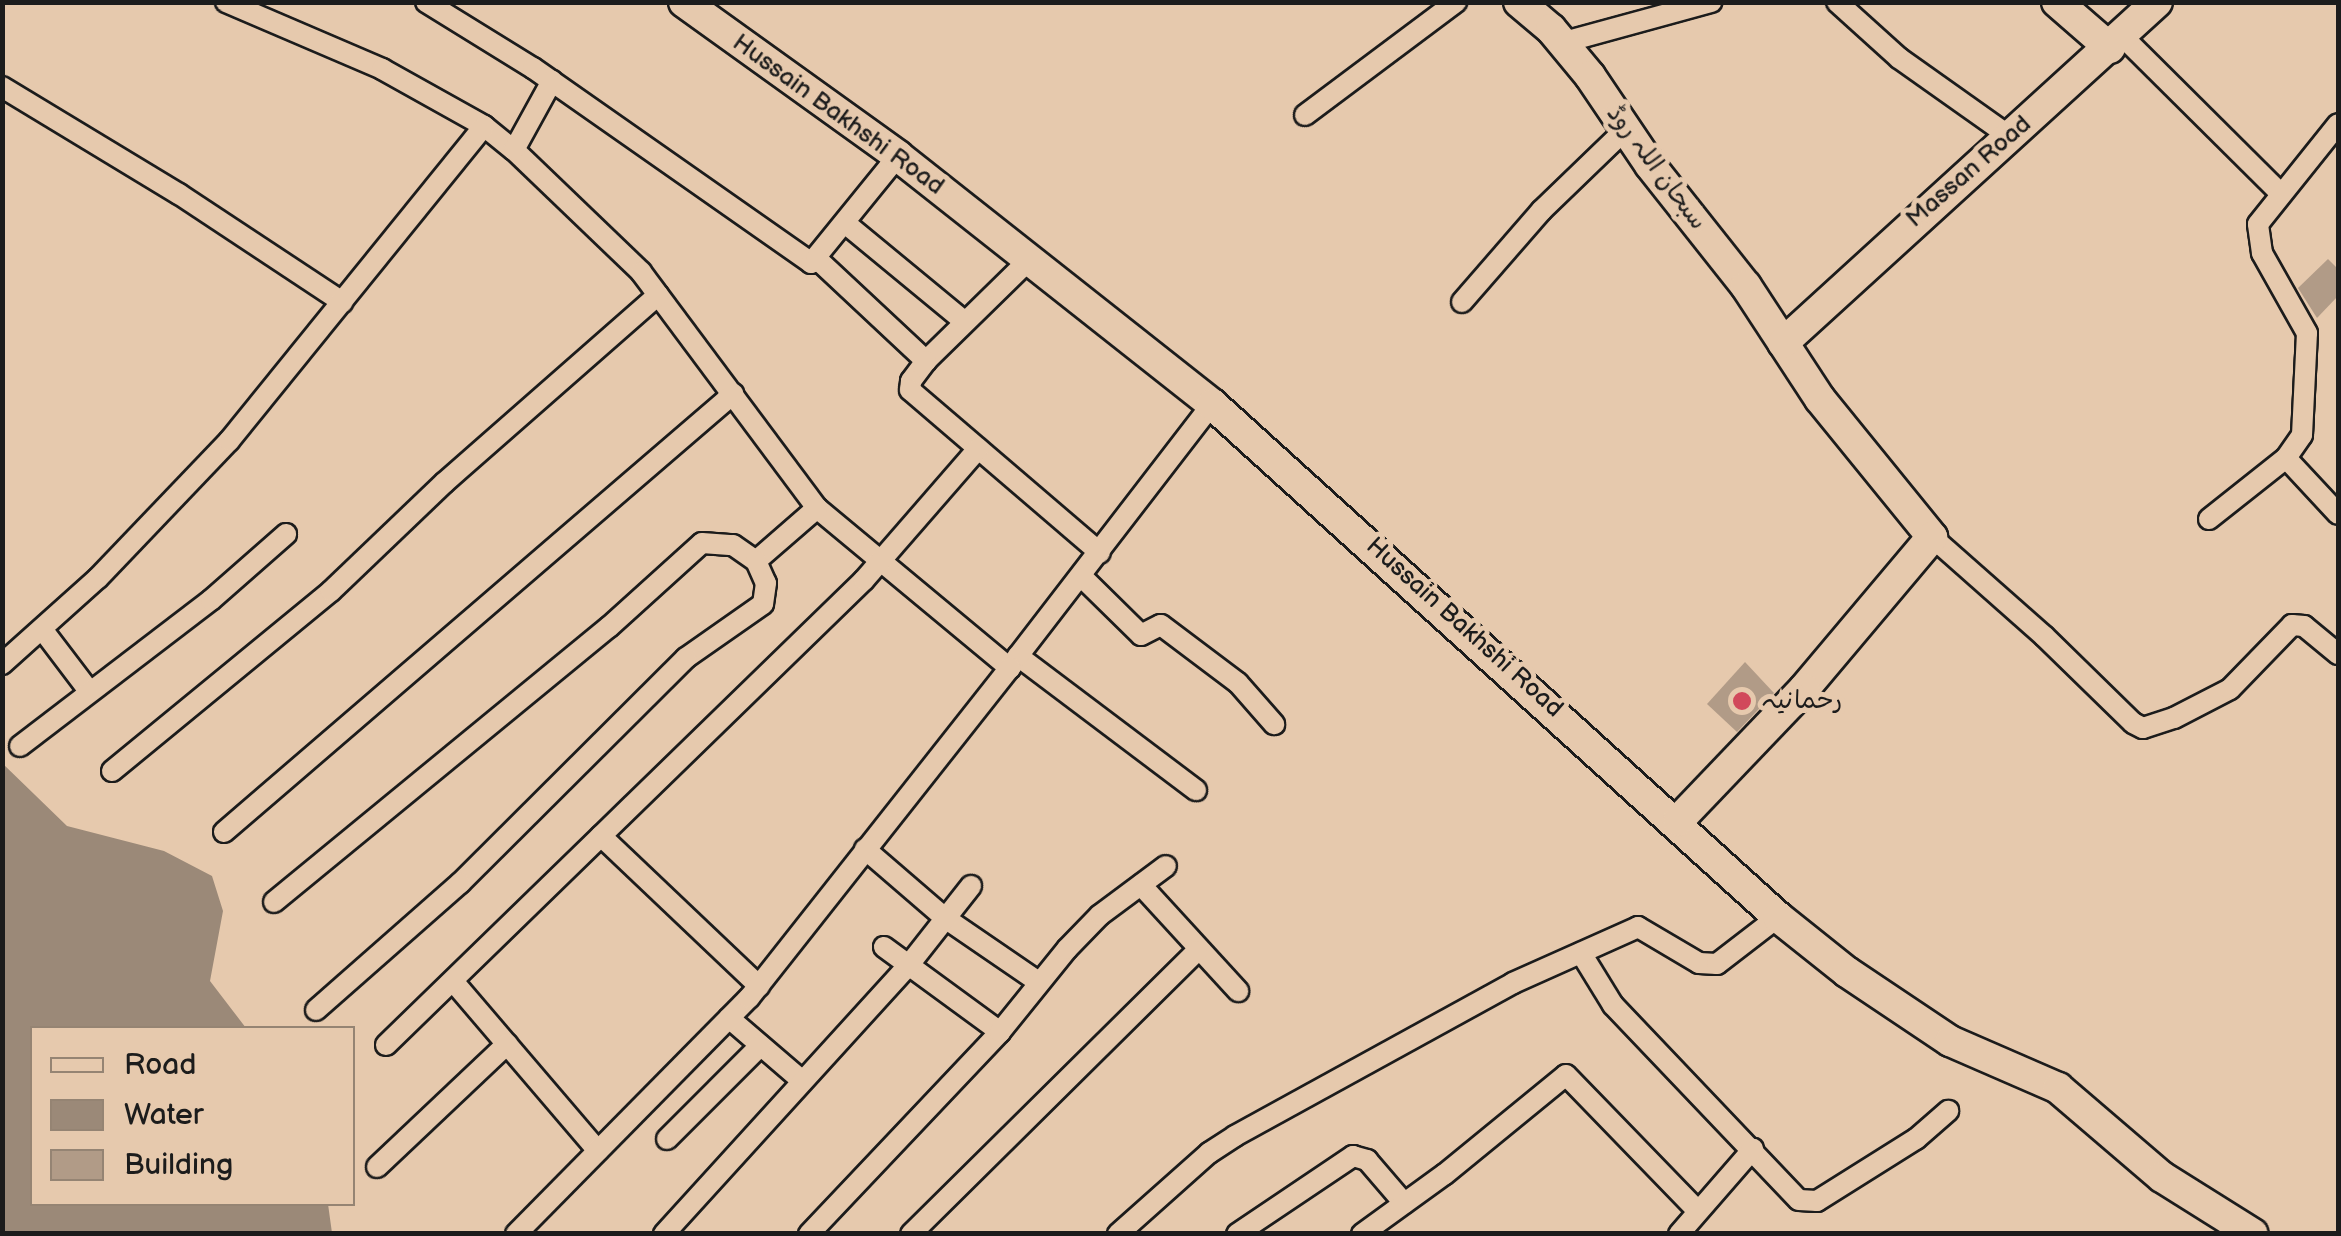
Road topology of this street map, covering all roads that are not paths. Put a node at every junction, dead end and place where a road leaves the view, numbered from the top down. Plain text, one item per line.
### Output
1 (226, 2) edge
2 (426, 2) edge
3 (684, 2) edge
4 (1456, 2) edge
5 (1520, 2) edge
6 (1711, 2) edge
7 (1838, 2) edge
8 (2057, 2) edge
9 (2157, 2) edge
10 (2116, 42) junction
11 (1561, 43) junction
12 (552, 81) junction
13 (2, 87) edge
14 (1305, 114) dead end
15 (2338, 124) edge
16 (484, 126) junction
17 (1625, 130) junction
18 (2010, 136) junction
19 (514, 150) junction
20 (898, 156) junction
21 (2279, 192) junction
22 (845, 223) junction
23 (816, 258) junction
24 (1031, 258) junction
25 (658, 294) junction
26 (342, 302) junction
27 (1462, 302) dead end
28 (964, 321) junction
29 (1784, 343) junction
30 (926, 361) junction
31 (733, 394) junction
32 (1212, 404) junction
33 (978, 449) junction
34 (2286, 458) junction
35 (816, 508) junction
36 (2338, 514) edge
37 (2209, 519) dead end
38 (286, 534) dead end
39 (1932, 537) junction
40 (1100, 553) junction
41 (756, 561) junction
42 (880, 562) junction
43 (1081, 576) junction
44 (42, 628) junction
45 (6, 653) edge
46 (2338, 654) edge
47 (1014, 662) junction
48 (90, 690) junction
49 (1274, 724) dead end
50 (20, 746) dead end
51 (112, 771) dead end
52 (1196, 790) dead end
53 (1678, 821) junction
54 (224, 832) dead end
55 (601, 836) junction
56 (865, 849) junction
57 (1166, 866) dead end
58 (1141, 885) junction
59 (971, 886) dead end
60 (274, 902) dead end
61 (1778, 917) junction
62 (945, 918) junction
63 (884, 947) dead end
64 (1197, 951) junction
65 (1580, 953) junction
66 (908, 966) junction
67 (453, 981) junction
68 (1037, 981) junction
69 (759, 986) junction
70 (1238, 991) dead end
71 (316, 1010) dead end
72 (729, 1018) junction
73 (1000, 1032) junction
74 (507, 1044) junction
75 (386, 1045) dead end
76 (760, 1046) junction
77 (801, 1080) junction
78 (1948, 1111) dead end
79 (667, 1139) dead end
80 (1753, 1149) junction
81 (598, 1151) junction
82 (378, 1167) dead end
83 (1404, 1204) junction
84 (1697, 1210) junction
85 (516, 1234) edge
86 (664, 1234) edge
87 (808, 1234) edge
88 (911, 1234) edge
89 (1118, 1234) edge
90 (1237, 1234) edge
91 (1362, 1234) edge
92 (1679, 1234) edge
93 (2253, 1234) edge

1 - 16 street
2 - 12 street
3 - 20 street, Hussain Bakhshi Road
4 - 14 street
5 - 11 street, سبحان اللہ روڈ
6 - 11 street
7 - 18 street
8 - 10 street
9 - 10 street, Massan Road
10 - 18 street, Massan Road
10 - 21 street
11 - 17 street, سبحان اللہ روڈ
12 - 19 street
12 - 23 street
13 - 26 street
15 - 21 street
16 - 19 street
16 - 26 street
17 - 27 street
17 - 29 street, سبحان اللہ روڈ
18 - 29 street, Massan Road
19 - 25 street
20 - 22 street
20 - 24 street, Hussain Bakhshi Road
21 - 34 street
22 - 23 street
22 - 28 street
23 - 30 street
24 - 28 street
24 - 32 street, Hussain Bakhshi Road
25 - 31 street
25 - 51 street
26 - 44 street
28 - 30 street
29 - 39 street, سبحان اللہ روڈ
30 - 33 street
31 - 35 street
31 - 54 street
32 - 40 street
32 - 53 street, Hussain Bakhshi Road
33 - 40 street
33 - 42 street
34 - 36 street
34 - 37 street
35 - 41 street
35 - 42 street
38 - 48 street
39 - 46 street
39 - 53 street
40 - 43 street
41 - 60 street
41 - 71 street
42 - 47 street
42 - 55 street
43 - 47 street
43 - 49 street
44 - 45 street
44 - 48 street
47 - 52 street
47 - 56 street
48 - 50 street
53 - 61 street, Hussain Bakhshi Road
55 - 67 street
55 - 69 street
56 - 62 street
56 - 69 street
57 - 58 street
58 - 64 street
58 - 68 street
59 - 62 street
61 - 65 street
61 - 93 street, Hussain Bakhshi Road
62 - 66 street
62 - 68 street
63 - 66 street
64 - 70 street
64 - 88 street
65 - 80 street
65 - 89 street
66 - 73 street
66 - 77 street
67 - 74 street
67 - 75 street
68 - 73 street
69 - 72 street
72 - 76 street
72 - 81 street
73 - 87 street
74 - 81 street
74 - 82 street
76 - 77 street
76 - 79 street
77 - 86 street
78 - 80 street
80 - 84 street
81 - 85 street
83 - 84 street
83 - 90 street
83 - 91 street
84 - 92 street

